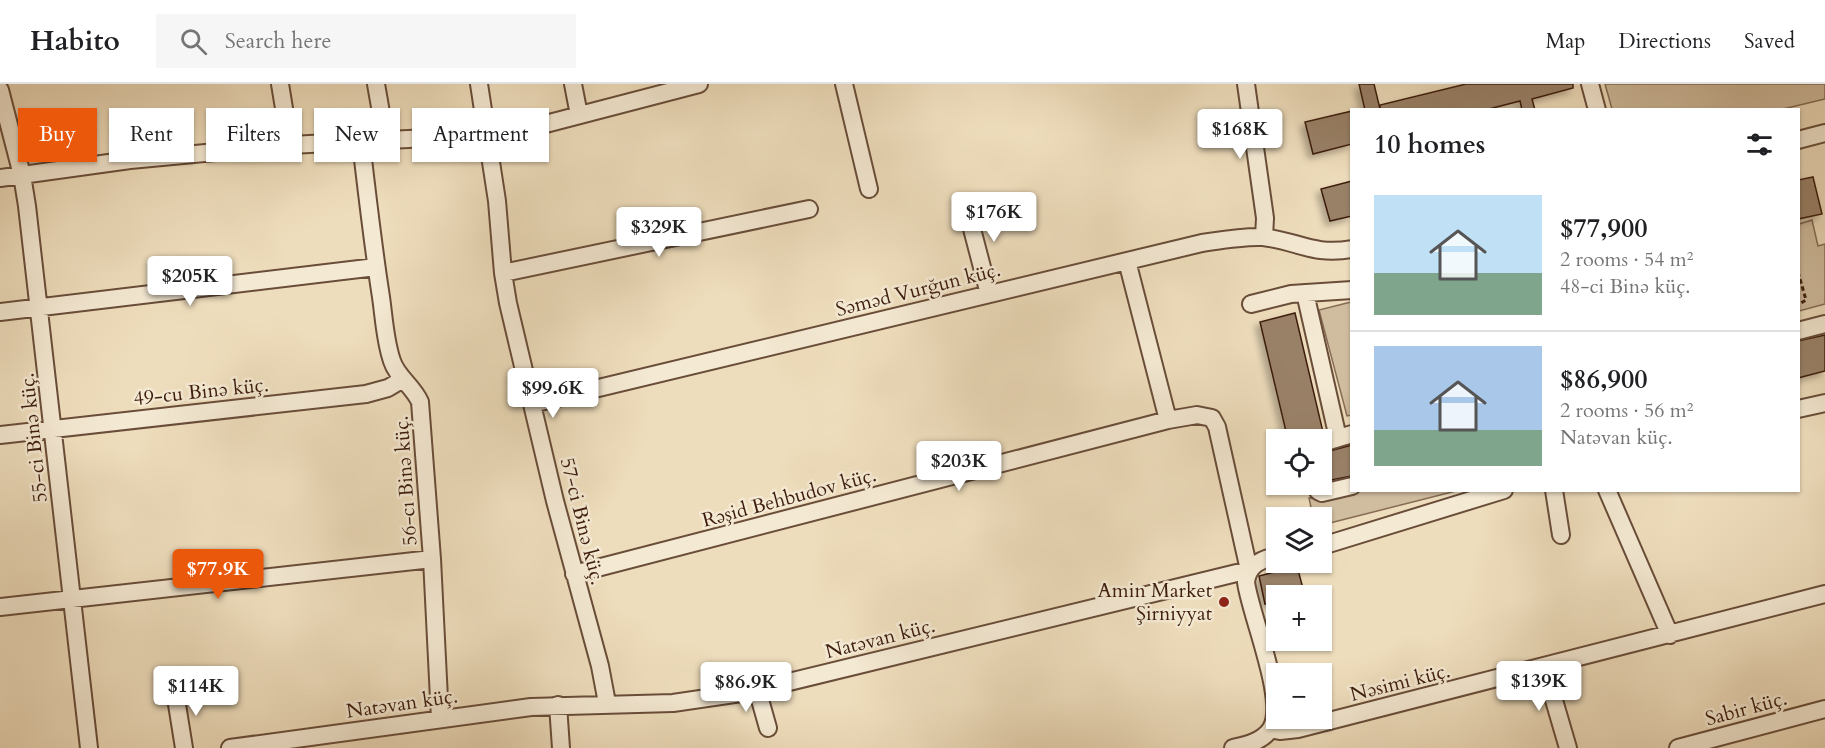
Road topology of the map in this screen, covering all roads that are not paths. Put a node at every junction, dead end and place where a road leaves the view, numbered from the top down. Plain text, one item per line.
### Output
1 (280, 84) edge
2 (376, 84) edge
3 (479, 84) edge
4 (573, 84) edge
5 (844, 84) edge
6 (1246, 84) edge
7 (1590, 84) edge
8 (689, 85) edge
9 (0, 90) edge
10 (284, 108) edge
11 (380, 108) edge
12 (483, 108) edge
13 (1596, 108) edge
14 (579, 115) junction
15 (549, 123) edge
16 (1825, 134) edge
17 (1800, 140) edge
18 (206, 153) edge
19 (363, 162) edge
20 (491, 162) edge
21 (22, 175) junction
22 (0, 178) edge
23 (869, 189) dead end
24 (965, 202) dead end
25 (809, 209) dead end
26 (1264, 237) junction
27 (1350, 249) edge
28 (1127, 261) junction
29 (376, 267) junction
30 (503, 273) junction
31 (1350, 290) edge
32 (1305, 293) junction
33 (989, 294) junction
34 (1251, 304) dead end
35 (40, 308) junction
36 (0, 312) edge
37 (1825, 324) edge
38 (1800, 330) edge
39 (403, 379) junction
40 (1825, 403) edge
41 (532, 404) junction
42 (1800, 409) edge
43 (1168, 420) junction
44 (54, 428) junction
45 (0, 435) edge
46 (1337, 438) edge
47 (1350, 486) edge
48 (1332, 491) edge
49 (1554, 492) edge
50 (1608, 492) edge
51 (1481, 494) edge
52 (1561, 535) dead end
53 (1332, 543) edge
54 (432, 559) junction
55 (1266, 559) edge
56 (1249, 570) junction
57 (574, 574) junction
58 (1825, 594) edge
59 (71, 599) junction
60 (0, 607) edge
61 (1670, 635) junction
62 (1266, 663) edge
63 (1544, 666) junction
64 (757, 689) junction
65 (175, 692) dead end
66 (607, 703) junction
67 (558, 705) junction
68 (1825, 709) edge
69 (440, 719) junction
70 (1332, 720) edge
71 (768, 728) dead end
72 (1271, 729) joint
73 (1298, 729) edge
74 (1251, 746) edge
75 (89, 748) edge
76 (184, 748) edge
77 (230, 748) edge
78 (561, 748) edge
79 (1233, 748) edge
80 (1568, 748) edge
81 (1678, 748) edge

1 - 10 street
2 - 11 street
3 - 12 street, 57-ci Binə küç.
4 - 14 street
5 - 23 street
6 - 26 street
7 - 13 street
8 - 14 street
9 - 21 street, 55-ci Binə küç.
14 - 15 street
16 - 17 street
18 - 21 street
19 - 29 street, 56-cı Binə küç.
20 - 30 street, 57-ci Binə küç.
21 - 22 street
21 - 35 street, 55-ci Binə küç.
24 - 33 street
25 - 30 street
26 - 27 street, Səməd Vurğun küç.
26 - 28 street, Səməd Vurğun küç.
28 - 33 street, Səməd Vurğun küç.
28 - 43 street
29 - 35 street
29 - 39 street, 56-cı Binə küç.
30 - 41 street, 57-ci Binə küç.
31 - 32 street
32 - 34 street
32 - 46 street
33 - 41 street, Səməd Vurğun küç.
35 - 36 street
35 - 44 street, 55-ci Binə küç.
37 - 38 street
39 - 44 street, 49-cu Binə küç.
39 - 54 street, 56-cı Binə küç.
40 - 42 street
41 - 57 street, 57-ci Binə küç.
43 - 56 street, Rəşid Behbudov küç.
43 - 57 street, Rəşid Behbudov küç.
44 - 45 street, 49-cu Binə küç.
44 - 59 street, 55-ci Binə küç.
47 - 48 street
49 - 52 street
50 - 61 street
51 - 53 street
54 - 59 street
54 - 69 street, 56-cı Binə küç.
55 - 56 street, Natəvan küç.
56 - 62 street, Rəşid Behbudov küç.
56 - 64 street, Natəvan küç.
57 - 66 street, 57-ci Binə küç.
58 - 61 street, Nəsimi küç.
59 - 60 street
59 - 75 street, 55-ci Binə küç.
61 - 63 street, Nəsimi küç.
63 - 70 street, Nəsimi küç.
63 - 80 street
64 - 66 street, Natəvan küç.
64 - 71 street
65 - 76 street
66 - 67 street, Natəvan küç.
67 - 69 street, Natəvan küç.
67 - 78 street
68 - 81 street, Sabir küç.
69 - 77 street, Natəvan küç.
72 - 73 street, Nəsimi küç.
72 - 74 street
74 - 79 street

